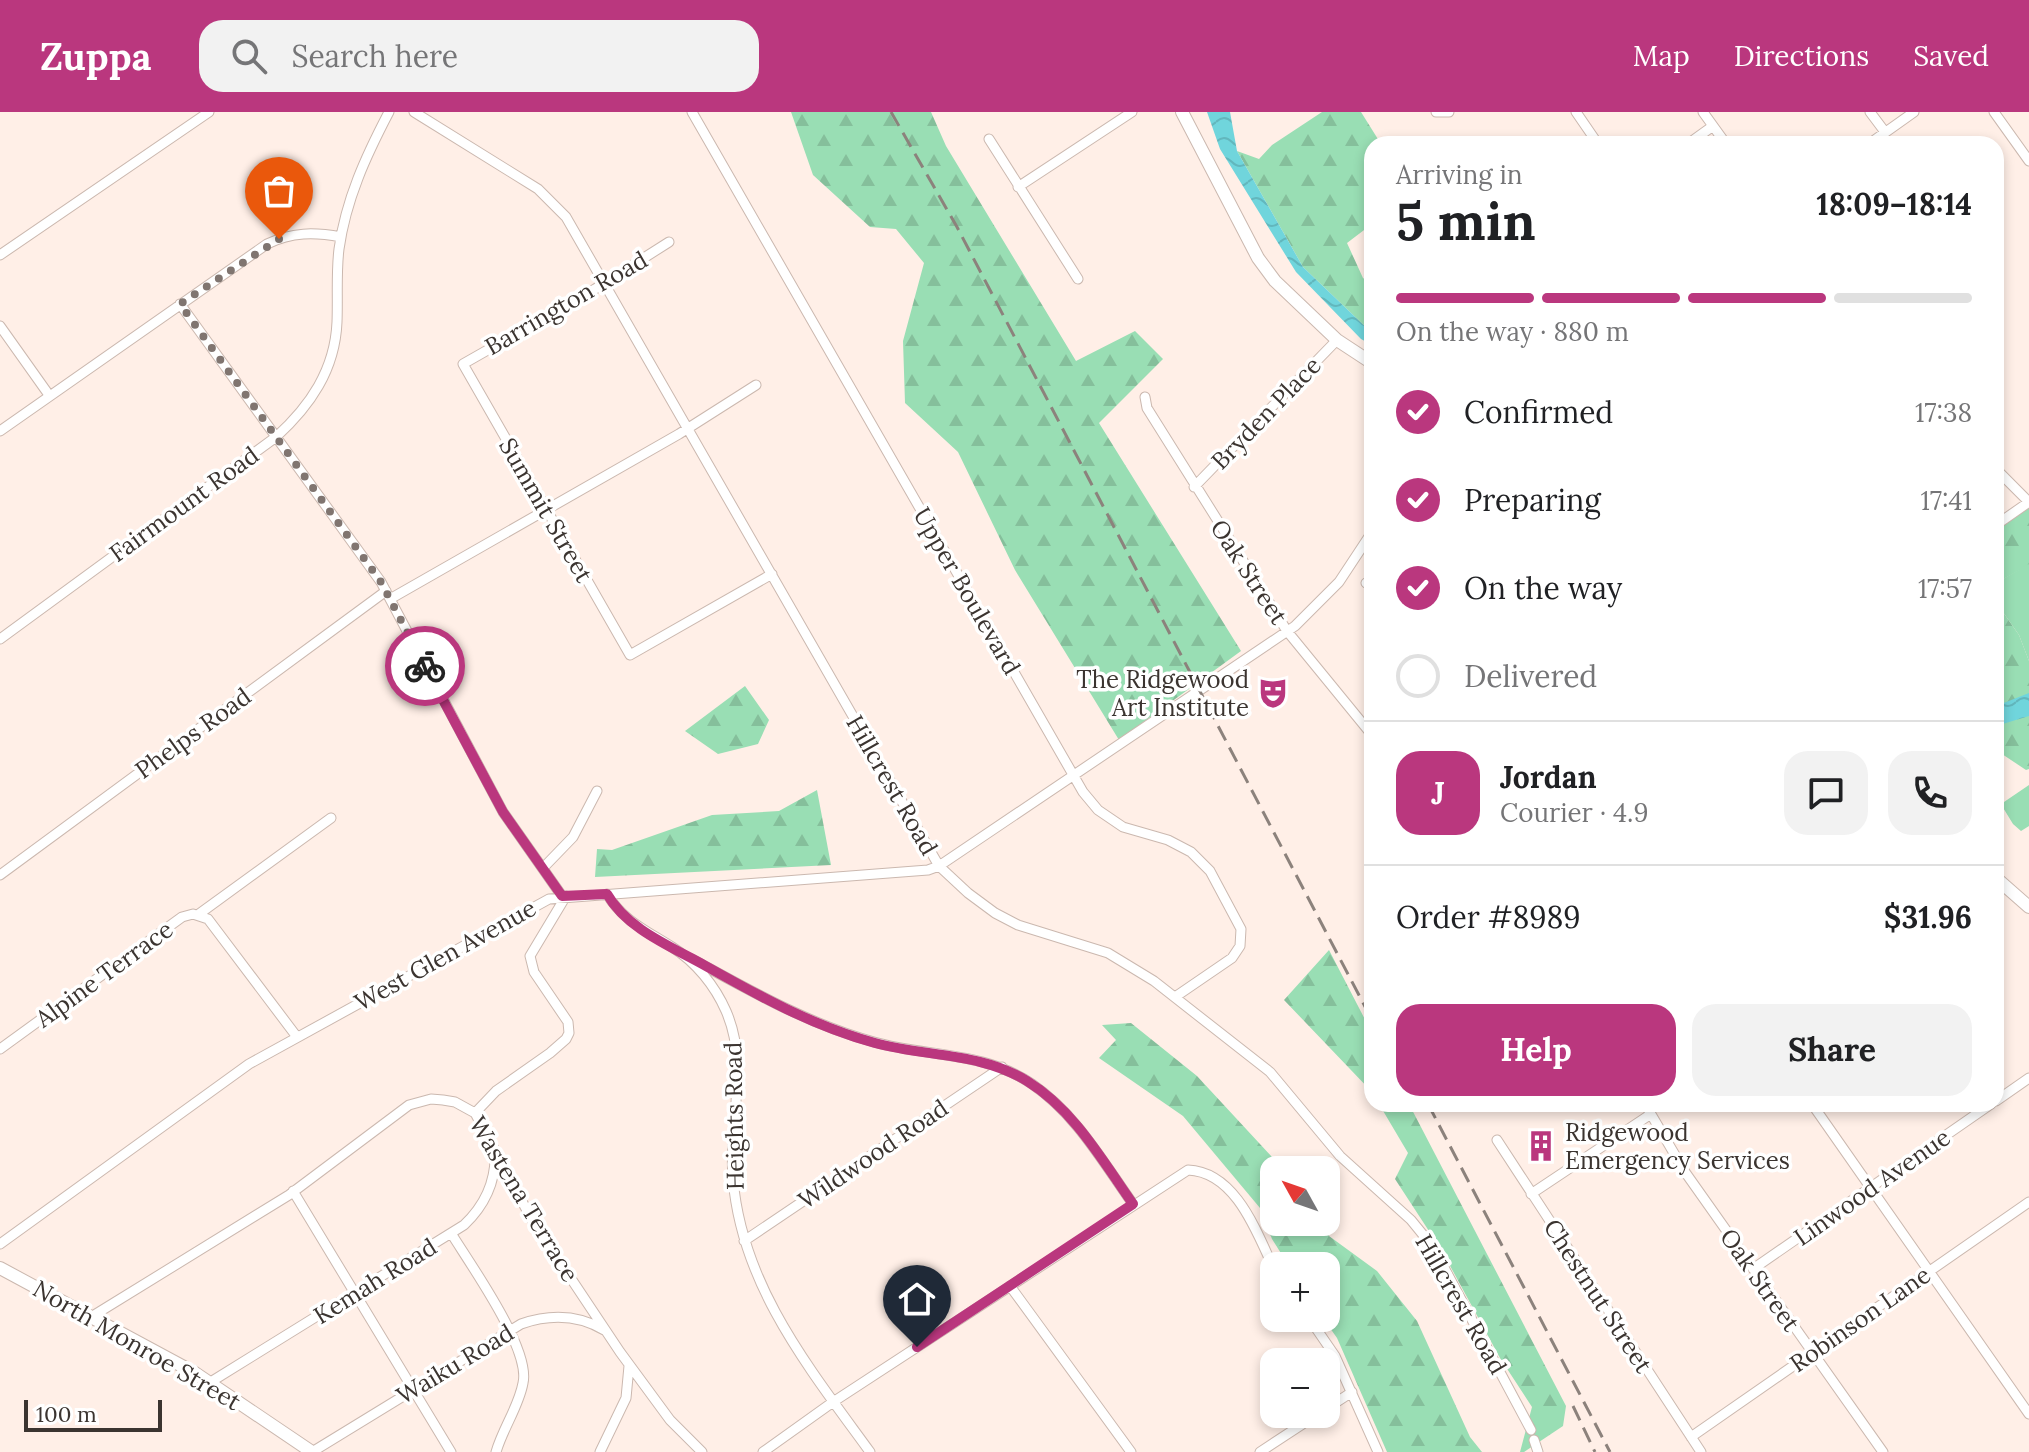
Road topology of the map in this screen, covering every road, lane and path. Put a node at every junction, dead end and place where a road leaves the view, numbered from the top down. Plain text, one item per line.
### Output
1 (209, 112) edge
2 (389, 112) edge
3 (414, 112) edge
4 (692, 112) edge
5 (1132, 112) edge
6 (1182, 112) edge
7 (1436, 112) edge
8 (1449, 112) edge
9 (1576, 112) edge
10 (1703, 112) edge
11 (1870, 112) edge
12 (1914, 112) edge
13 (1994, 112) edge
14 (1713, 126) junction
15 (1885, 132) junction
16 (1592, 136) edge
17 (1699, 136) edge
18 (1720, 136) edge
19 (1880, 136) edge
20 (989, 139) dead end
21 (2029, 161) edge
22 (1018, 187) junction
23 (341, 237) junction
24 (669, 242) dead end
25 (0, 255) edge
26 (1078, 279) dead end
27 (604, 283) junction
28 (180, 304) junction
29 (0, 326) edge
30 (1337, 340) junction
31 (1364, 358) edge
32 (463, 364) joint
33 (756, 385) dead end
34 (49, 395) junction
35 (1145, 397) dead end
36 (688, 428) junction
37 (0, 431) edge
38 (276, 437) junction
39 (2004, 477) edge
40 (1194, 487) junction
41 (2029, 502) edge
42 (546, 510) junction
43 (2004, 519) edge
44 (1364, 545) edge
45 (772, 574) junction
46 (388, 595) junction
47 (1287, 631) junction
48 (0, 639) edge
49 (1364, 725) edge
50 (1074, 776) junction
51 (597, 791) dead end
52 (331, 818) dead end
53 (939, 866) junction
54 (543, 868) junction
55 (0, 875) edge
56 (2004, 885) edge
57 (607, 894) junction
58 (564, 896) junction
59 (2029, 907) edge
60 (199, 914) junction
61 (680, 952) junction
62 (1175, 997) junction
63 (297, 1037) junction
64 (0, 1049) edge
65 (1002, 1067) junction
66 (2025, 1080) edge
67 (2029, 1093) edge
68 (2004, 1095) edge
69 (1818, 1112) edge
70 (1980, 1112) edge
71 (475, 1113) junction
72 (1651, 1114) joint
73 (1497, 1140) dead end
74 (494, 1145) junction
75 (1870, 1188) junction
76 (293, 1191) junction
77 (1531, 1194) junction
78 (2029, 1202) edge
79 (1133, 1204) junction
80 (451, 1233) junction
81 (744, 1241) junction
82 (0, 1244) edge
83 (1266, 1252) edge
84 (0, 1268) edge
85 (1753, 1269) junction
86 (1928, 1272) junction
87 (1010, 1286) junction
88 (355, 1293) junction
89 (91, 1317) junction
90 (509, 1331) junction
91 (606, 1332) junction
92 (1319, 1332) edge
93 (1811, 1353) junction
94 (629, 1365) junction
95 (209, 1383) junction
96 (414, 1389) junction
97 (1352, 1392) junction
98 (1340, 1400) edge
99 (833, 1402) junction
100 (2029, 1414) edge
101 (1297, 1428) edge
102 (1691, 1437) junction
103 (312, 1452) edge
104 (451, 1452) edge
105 (496, 1452) edge
106 (600, 1452) edge
107 (702, 1452) edge
108 (763, 1452) edge
109 (870, 1452) edge
110 (1131, 1452) edge
111 (1260, 1452) edge
112 (1378, 1452) edge
113 (1538, 1452) edge
114 (1701, 1452) edge
115 (1883, 1452) edge

1 - 25 street
2 - 23 street, Fairmount Road
3 - 27 street, Hillcrest Road
4 - 50 street, Upper Boulevard
5 - 22 street
6 - 30 main road
7 - 8 street
9 - 16 street
10 - 14 street
11 - 15 street
12 - 15 street
13 - 21 street
14 - 17 street
14 - 18 street
15 - 19 street
20 - 22 street
22 - 26 street
23 - 28 street
23 - 38 street, Fairmount Road
24 - 27 street, Barrington Road
27 - 32 street, Barrington Road
27 - 36 street, Hillcrest Road
28 - 34 street
28 - 38 street
29 - 34 street
30 - 31 main road
30 - 40 street, Bryden Place
32 - 42 street, Summit Street
33 - 36 street, Phelps Road
34 - 37 street
35 - 40 street, Oak Street
36 - 42 street, Phelps Road
36 - 45 street, Hillcrest Road
38 - 46 street
38 - 48 street, Fairmount Road
39 - 41 street
40 - 47 street, Oak Street
41 - 43 street
42 - 45 street, Summit Street
42 - 46 street, Phelps Road
44 - 47 street, West Glen Avenue
45 - 53 street, Hillcrest Road
46 - 54 street
46 - 55 street, Phelps Road
47 - 49 street, Oak Street
47 - 50 street, West Glen Avenue
50 - 53 street, West Glen Avenue
50 - 62 street, Upper Boulevard
51 - 54 street
52 - 60 street
53 - 57 street, West Glen Avenue
53 - 62 street, Hillcrest Road
54 - 58 street
56 - 59 main road
57 - 58 street, West Glen Avenue
57 - 61 street, Heights Road
58 - 63 street, West Glen Avenue
58 - 71 street
60 - 63 street, Alpine Terrace
60 - 64 street, Alpine Terrace
61 - 65 street
61 - 81 street, Heights Road
62 - 113 street, Hillcrest Road
63 - 82 street, West Glen Avenue
65 - 79 street
65 - 81 street, Wildwood Road
66 - 67 street
66 - 68 street, Linwood Avenue
69 - 75 street
70 - 75 street, Linwood Avenue
71 - 74 street, Wastena Terrace
71 - 76 street, Wastena Terrace
72 - 77 street
72 - 85 street, Oak Street
73 - 77 street, Chestnut Street
74 - 80 street, Kemah Road
74 - 91 street, Wastena Terrace
75 - 85 street, Linwood Avenue
75 - 86 street
76 - 88 street
76 - 89 street, Wastena Terrace
77 - 102 street, Chestnut Street
78 - 86 street, Robinson Lane
79 - 83 street
79 - 87 street
80 - 88 street, Kemah Road
80 - 90 street
81 - 99 street, Heights Road
84 - 89 main road, North Monroe Street
85 - 93 street, Oak Street
86 - 93 street, Robinson Lane
86 - 100 street
87 - 99 street
87 - 110 street
88 - 95 street, Kemah Road
88 - 96 street
89 - 95 main road, North Monroe Street
90 - 91 street, Waiku Road
90 - 96 street, Waiku Road
90 - 105 street
91 - 94 street, Wastena Terrace
92 - 97 street
93 - 102 street, Robinson Lane
93 - 115 street, Oak Street
94 - 106 street
94 - 107 street, Wastena Terrace
95 - 103 main road, North Monroe Street
96 - 103 street, Waiku Road
96 - 104 street
97 - 98 street
97 - 112 street
99 - 108 street
99 - 109 street, Heights Road
101 - 111 street
102 - 114 street, Chestnut Street

